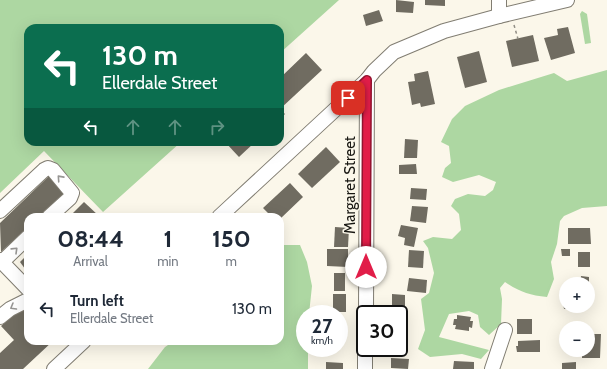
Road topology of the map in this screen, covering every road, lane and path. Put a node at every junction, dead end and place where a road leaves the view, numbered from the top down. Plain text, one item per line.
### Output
1 (499, 0) edge
2 (567, 0) edge
3 (505, 15) junction
4 (518, 38) dead end
5 (367, 80) junction
6 (0, 212) edge
7 (53, 213) edge
8 (223, 213) edge
9 (24, 241) edge
10 (1, 261) edge
11 (24, 285) edge
12 (24, 302) edge
13 (366, 305) edge
14 (0, 317) edge
15 (505, 330) dead end
16 (78, 345) edge
17 (365, 357) edge
18 (54, 369) edge
19 (365, 369) edge
20 (492, 369) edge

1 - 3 street
2 - 3 street
3 - 4 path
3 - 5 street
5 - 8 street
5 - 13 street, Margaret Street
7 -> 6 street
10 -> 9 street
10 - 11 street
12 -> 14 street
15 - 20 street
16 - 18 street
17 - 19 street

